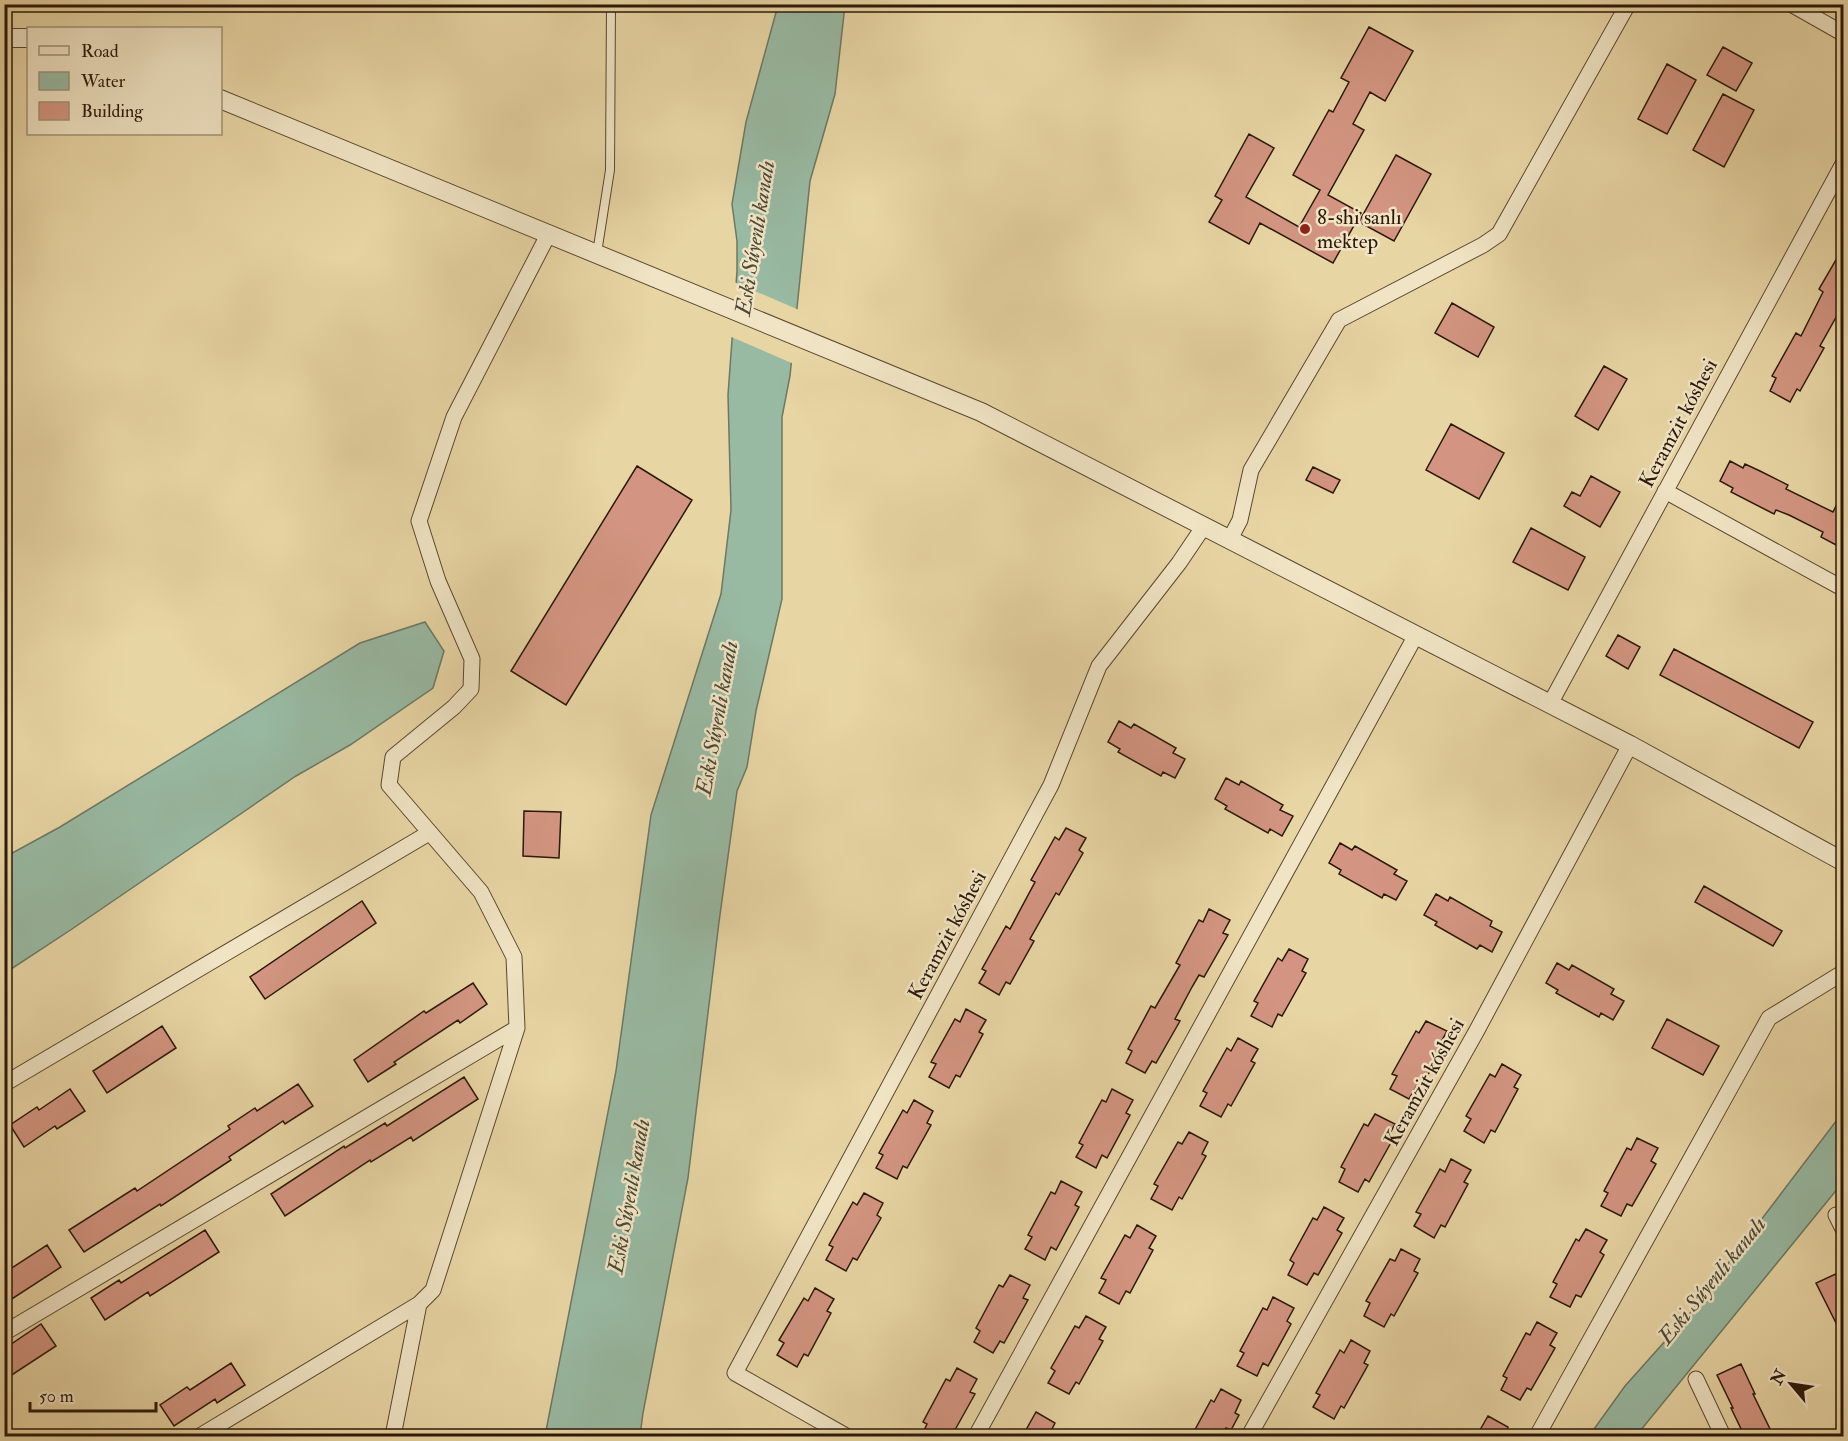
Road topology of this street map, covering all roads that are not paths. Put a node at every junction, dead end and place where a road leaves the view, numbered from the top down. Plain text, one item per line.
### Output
1 (611, 4) edge
2 (1628, 4) edge
3 (1791, 4) edge
4 (1844, 34) edge
5 (4, 38) edge
6 (27, 38) edge
7 (222, 100) edge
8 (1844, 162) edge
9 (548, 235) junction
10 (597, 254) junction
11 (1665, 491) junction
12 (1204, 526) junction
13 (1230, 539) junction
14 (1844, 589) edge
15 (1416, 635) junction
16 (1550, 704) junction
17 (1630, 745) junction
18 (429, 833) junction
19 (1844, 862) edge
20 (1844, 972) edge
21 (517, 1028) junction
22 (4, 1084) edge
23 (1836, 1215) dead end
24 (1844, 1232) edge
25 (419, 1304) junction
26 (4, 1333) edge
27 (1696, 1379) dead end
28 (200, 1437) edge
29 (393, 1437) edge
30 (846, 1437) edge
31 (976, 1437) edge
32 (1249, 1437) edge
33 (1537, 1437) edge
34 (1724, 1437) edge

1 - 10 lane
2 - 13 street
3 - 4 street
5 - 6 street
7 - 9 street
8 - 11 street, Keramzit kóshesi
9 - 10 street
9 - 18 street
10 - 12 street
11 - 14 street
11 - 16 street, Keramzit kóshesi
12 - 13 street
12 - 30 street, Keramzit kóshesi
13 - 15 street
15 - 16 street
15 - 31 street
16 - 17 street
17 - 19 street
17 - 32 street, Keramzit kóshesi
18 - 21 street
18 - 22 street
20 - 33 street
21 - 25 street
21 - 26 street
23 - 24 street
25 - 28 street
25 - 29 street
27 - 34 street

